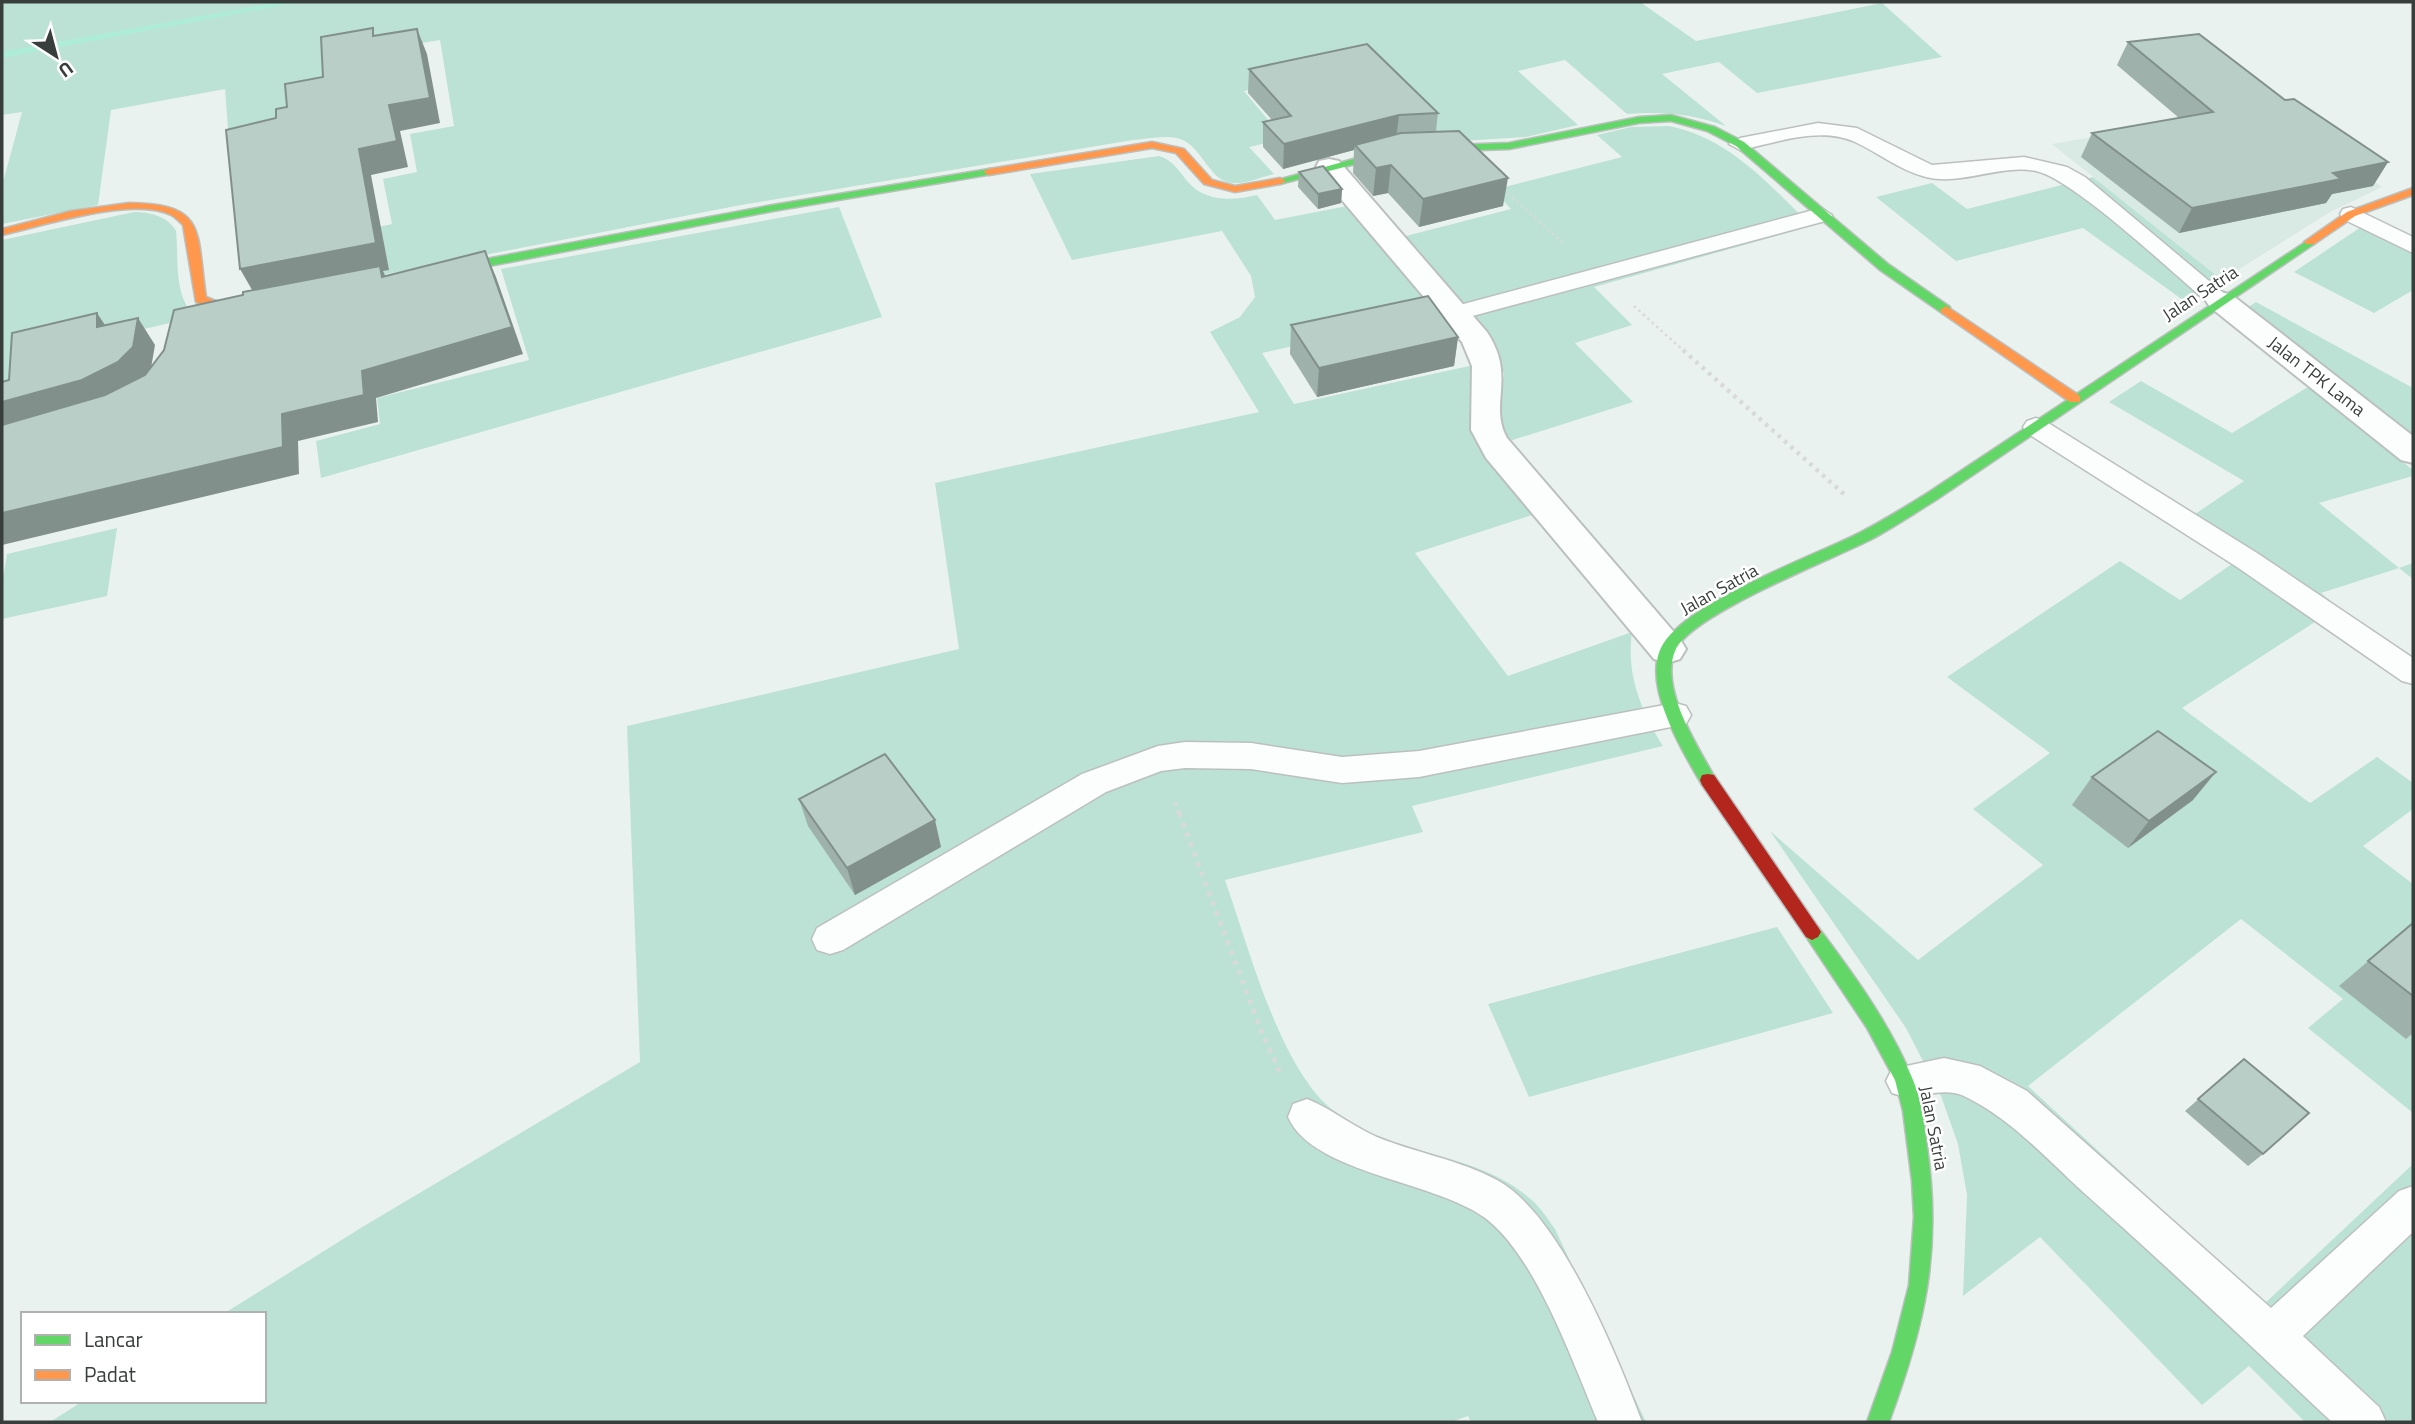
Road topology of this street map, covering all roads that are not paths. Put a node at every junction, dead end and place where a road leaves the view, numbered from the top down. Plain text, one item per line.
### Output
1 (1740, 144) junction
2 (1329, 167) junction
3 (2413, 191) edge
4 (2351, 214) junction
5 (1821, 215) junction
6 (2, 232) edge
7 (2413, 246) edge
8 (422, 275) edge
9 (200, 299) junction
10 (2221, 301) junction
11 (272, 305) edge
12 (1454, 314) junction
13 (188, 322) edge
14 (2075, 399) junction
15 (2036, 427) junction
16 (2413, 452) edge
17 (1667, 649) junction
18 (2413, 673) edge
19 (1675, 715) junction
20 (830, 939) dead end
21 (1905, 1082) junction
22 (1307, 1117) road end
23 (2413, 1205) edge
24 (2273, 1335) junction
25 (1620, 1422) edge
26 (1878, 1422) edge
27 (2364, 1422) edge

1 - 2 street
1 - 5 street
1 - 10 lane
2 - 8 street
2 - 12 street
3 - 4 street, Jalan Satria
4 - 7 lane
4 - 10 street, Jalan Satria
5 - 12 lane
5 - 14 street
6 - 9 street
9 - 11 street
9 - 13 lane
10 - 14 street, Jalan Satria
10 - 16 street, Jalan TPK Lama
12 - 17 street
14 - 15 street, Jalan Satria
15 - 17 street, Jalan Satria
15 - 18 lane
17 - 19 street, Jalan Satria
19 - 20 lane
19 - 21 street, Jalan Satria
21 - 24 lane
21 - 26 street, Jalan Satria
22 - 25 lane
23 - 24 lane
24 - 27 lane

